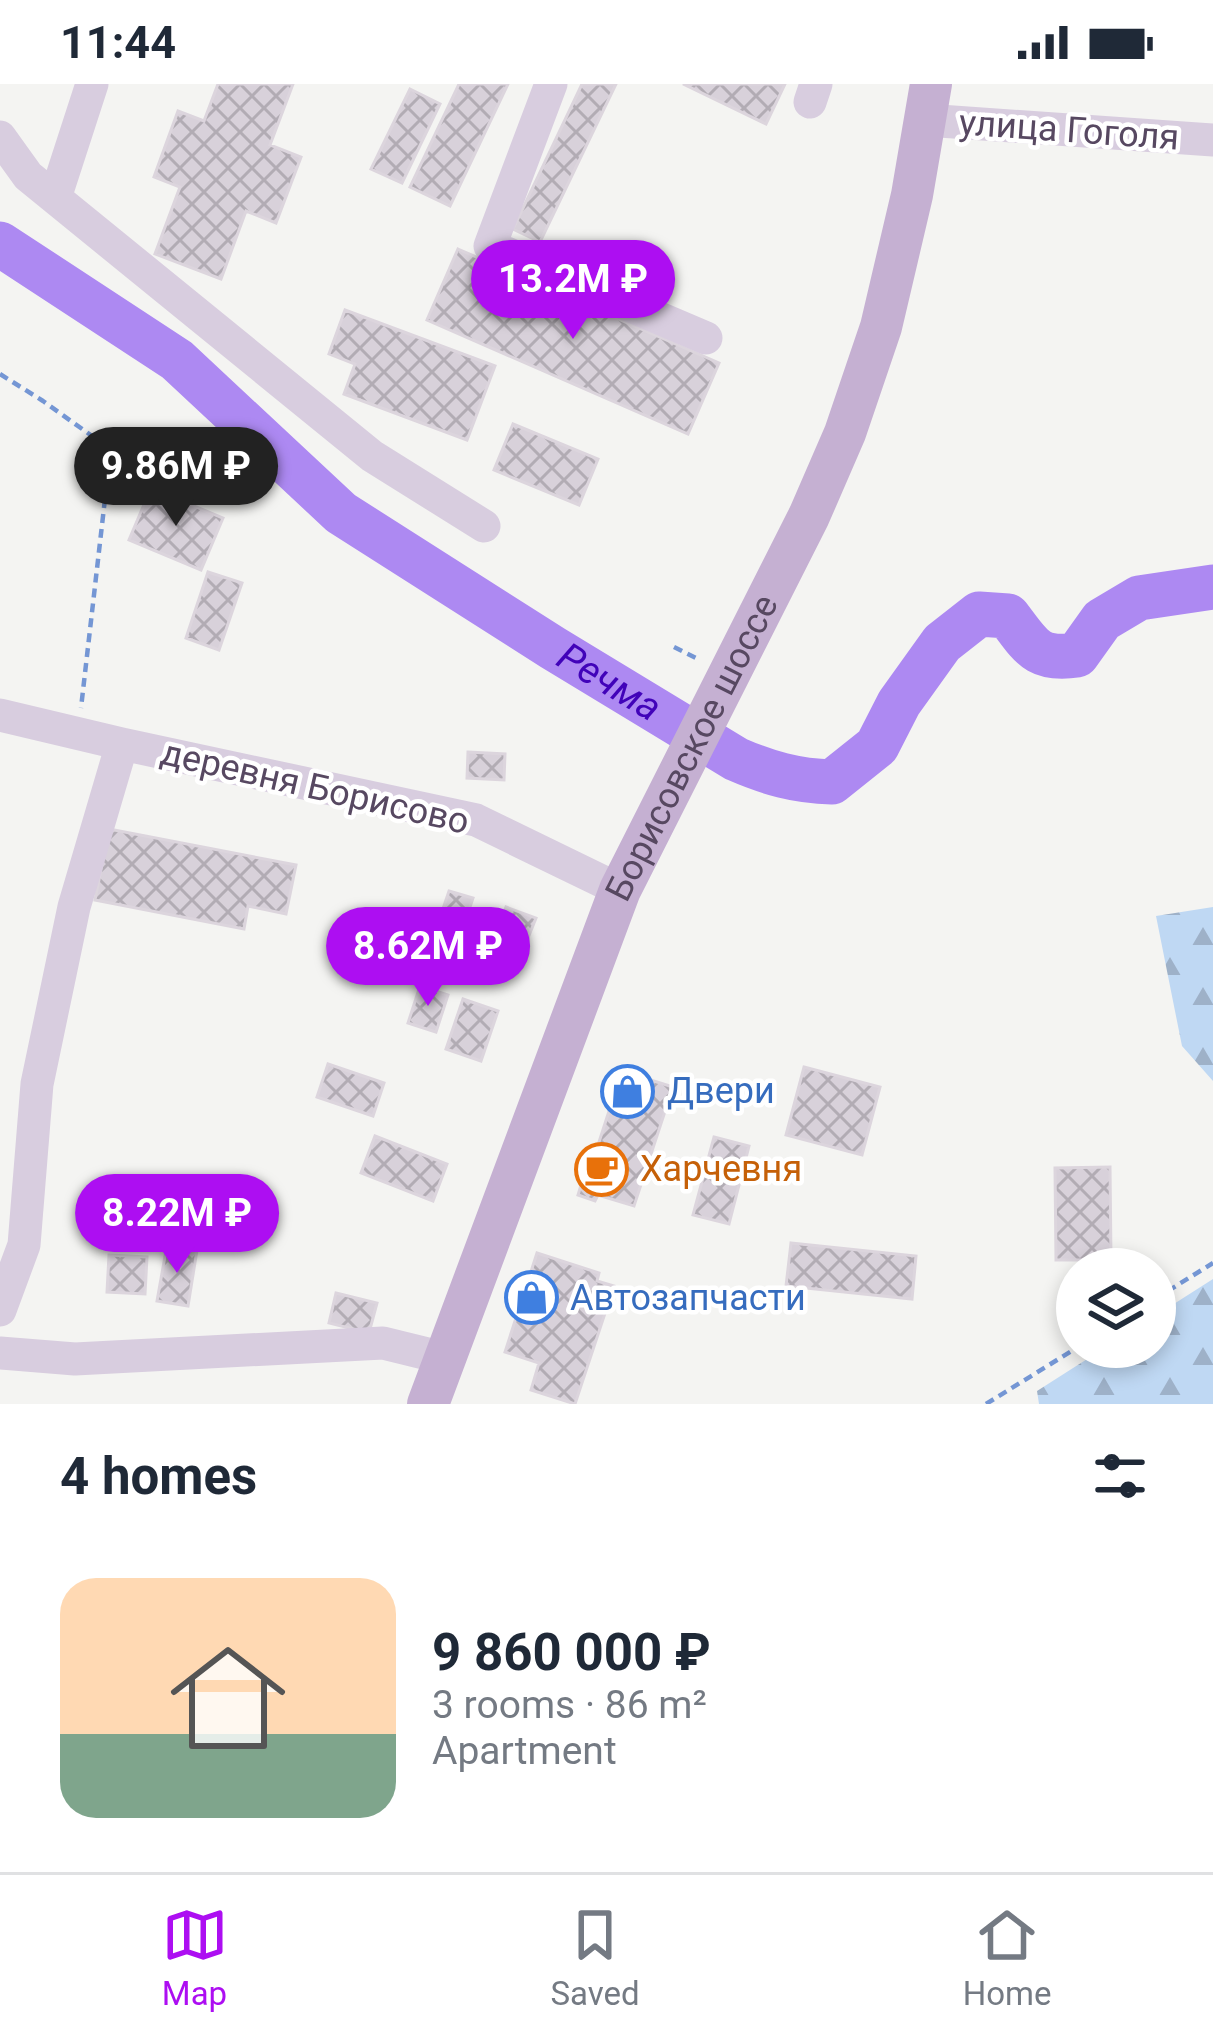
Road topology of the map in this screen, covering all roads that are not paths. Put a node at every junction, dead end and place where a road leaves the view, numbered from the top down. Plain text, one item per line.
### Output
1 (92, 84) edge
2 (551, 84) edge
3 (928, 102) edge
4 (0, 136) edge
5 (1213, 140) edge
6 (55, 198) junction
7 (706, 338) dead end
8 (484, 526) dead end
9 (0, 715) edge
10 (122, 744) junction
11 (620, 890) junction
12 (0, 1310) edge
13 (0, 1353) edge
14 (444, 1358) junction
15 (428, 1404) edge

1 - 6 street
2 - 7 street
3 - 5 street, улица Гоголя
3 - 11 main road, Борисовское шоссе
4 - 6 street
6 - 8 street
9 - 10 street, деревня Борисово
10 - 11 street, деревня Борисово
10 - 12 street
11 - 14 main road, Борисовское шоссе
13 - 14 street
14 - 15 main road, Борисовское шоссе

